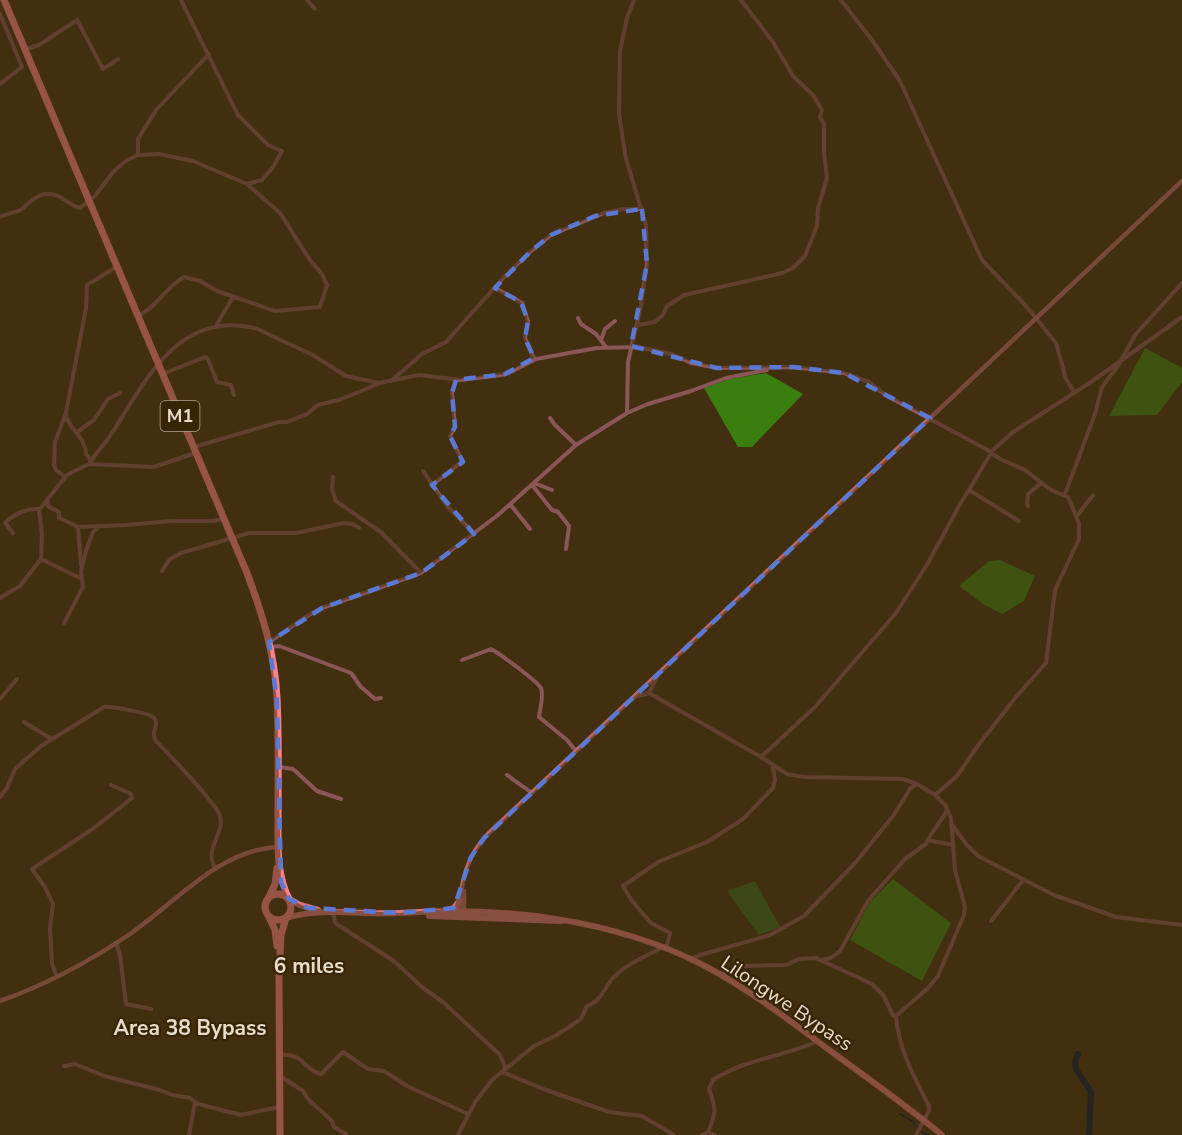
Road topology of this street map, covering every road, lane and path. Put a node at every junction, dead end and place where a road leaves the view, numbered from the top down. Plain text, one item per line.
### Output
1 (4, 0) edge
2 (181, 0) edge
3 (307, 0) edge
4 (634, 0) edge
5 (741, 0) edge
6 (841, 0) edge
7 (315, 9) dead end
8 (9, 13) junction
9 (1, 15) edge
10 (25, 49) junction
11 (209, 54) junction
12 (118, 59) dead end
13 (0, 84) edge
14 (138, 155) junction
15 (1182, 181) edge
16 (247, 184) junction
17 (89, 200) junction
18 (642, 209) junction
19 (0, 218) edge
20 (116, 267) junction
21 (1182, 283) edge
22 (495, 288) junction
23 (233, 297) junction
24 (138, 316) junction
25 (1182, 317) edge
26 (578, 318) dead end
27 (1035, 319) junction
28 (615, 321) dead end
29 (216, 325) junction
30 (638, 325) junction
31 (601, 340) junction
32 (632, 347) junction
33 (606, 348) junction
34 (534, 359) junction
35 (1121, 361) junction
36 (159, 365) junction
37 (770, 368) junction
38 (162, 374) junction
39 (456, 380) junction
40 (391, 381) junction
41 (378, 383) junction
42 (1074, 392) junction
43 (120, 393) dead end
44 (234, 395) dead end
45 (66, 413) junction
46 (627, 413) junction
47 (550, 418) dead end
48 (930, 418) junction
49 (77, 432) junction
50 (576, 445) junction
51 (194, 450) junction
52 (991, 452) junction
53 (90, 462) junction
54 (423, 471) dead end
55 (65, 477) junction
56 (333, 477) dead end
57 (1041, 483) junction
58 (533, 484) junction
59 (432, 485) junction
60 (552, 490) dead end
61 (969, 490) junction
62 (1065, 494) junction
63 (1093, 495) dead end
64 (48, 498) junction
65 (510, 504) junction
66 (1028, 506) dead end
67 (40, 508) junction
68 (1077, 516) junction
69 (223, 519) junction
70 (1018, 521) dead end
71 (99, 526) junction
72 (78, 527) junction
73 (358, 528) dead end
74 (530, 529) dead end
75 (13, 533) dead end
76 (474, 534) junction
77 (232, 538) junction
78 (566, 549) dead end
79 (40, 559) junction
80 (81, 571) junction
81 (162, 571) dead end
82 (421, 573) junction
83 (82, 579) junction
84 (0, 598) edge
85 (64, 623) dead end
86 (269, 645) junction
87 (462, 660) dead end
88 (659, 673) junction
89 (17, 679) dead end
90 (649, 693) junction
91 (381, 698) dead end
92 (633, 698) junction
93 (0, 699) edge
94 (24, 722) dead end
95 (51, 738) junction
96 (576, 751) junction
97 (761, 757) junction
98 (773, 766) junction
99 (278, 767) junction
100 (507, 775) dead end
101 (917, 784) junction
102 (111, 785) dead end
103 (532, 793) junction
104 (935, 795) junction
105 (0, 796) edge
106 (341, 798) dead end
107 (947, 809) junction
108 (951, 824) junction
109 (928, 840) junction
110 (953, 845) junction
111 (278, 849) junction
112 (216, 869) junction
113 (1024, 879) junction
114 (268, 898) junction
115 (289, 898) junction
116 (462, 901) junction
117 (330, 912) junction
118 (439, 912) junction
119 (477, 912) junction
120 (399, 913) junction
121 (461, 914) junction
122 (268, 915) junction
123 (286, 918) junction
124 (562, 921) junction
125 (991, 921) dead end
126 (1182, 925) edge
127 (116, 943) junction
128 (663, 948) junction
129 (691, 960) junction
130 (822, 960) junction
131 (720, 975) junction
132 (279, 976) junction
133 (57, 977) junction
134 (0, 1001) edge
135 (151, 1009) dead end
136 (896, 1017) junction
137 (818, 1041) junction
138 (279, 1055) junction
139 (64, 1066) dead end
140 (504, 1070) junction
141 (279, 1076) junction
142 (195, 1103) junction
143 (279, 1107) junction
144 (468, 1114) junction
145 (923, 1120) junction
146 (708, 1132) junction
147 (346, 1134) edge
148 (189, 1135) edge
149 (280, 1135) edge
150 (458, 1135) edge
151 (674, 1135) edge
152 (702, 1135) edge
153 (715, 1135) edge
154 (916, 1135) edge
155 (942, 1135) edge

1 - 8 highway, M1
2 - 11 street
3 - 7 street
4 - 18 street
5 - 30 street
6 - 27 street
8 - 9 street
8 - 10 highway, M1
9 - 13 street
10 - 12 street
10 - 17 highway, M1
11 - 14 street
11 - 16 street
14 - 16 street
14 - 17 street
15 - 27 main road
16 - 23 street
17 - 19 street
17 - 20 highway, M1
18 - 22 street
18 - 30 street
20 - 24 highway, M1
20 - 45 street
21 - 35 street
22 - 34 street
22 - 40 street
23 - 24 street
23 - 29 street
24 - 36 highway, M1
25 - 35 street
26 - 31 street
27 - 42 street
27 - 48 main road
28 - 31 street
29 - 36 street
29 - 41 street
30 - 32 street
31 - 33 street
32 - 33 street
32 - 37 street
32 - 46 street
33 - 34 street
34 - 39 street
35 - 42 street
35 - 62 street
36 - 38 highway, M1
36 - 53 street
37 - 46 street
37 - 48 street
38 - 44 street
38 - 51 highway, M1
39 - 40 street
39 - 59 street
40 - 41 street
41 - 51 street
42 - 52 street
43 - 49 street
45 - 49 street
45 - 55 street
46 - 50 street
47 - 50 street
48 - 52 street
48 - 88 main road
49 - 53 street
50 - 58 street
51 - 53 street
51 - 69 highway, M1
52 - 57 street
52 - 61 street
53 - 55 street
54 - 59 street
55 - 64 street
56 - 82 street
57 - 62 street
57 - 66 street
58 - 60 street
58 - 65 street
58 - 78 street
59 - 76 street
61 - 70 street
61 - 97 street
62 - 68 street
63 - 68 street
64 - 67 street
64 - 72 street
65 - 74 street
65 - 76 street
67 - 75 street
67 - 79 street
68 - 104 street
69 - 71 street
69 - 77 highway, M1
71 - 72 street
71 - 80 street
72 - 80 street
73 - 77 street
76 - 82 street
77 - 81 street
77 - 86 highway, M1
79 - 83 street
79 - 84 street
80 - 83 street
82 - 86 street
83 - 85 street
86 - 91 street
86 - 99 highway, M1
87 - 96 street
88 - 90 street
88 - 92 main road
89 - 93 street
90 - 92 street
90 - 97 street
92 - 96 main road
94 - 95 street
95 - 105 street
95 - 112 street
96 - 103 main road
97 - 98 street
98 - 101 street
98 - 128 street
99 - 106 street
99 - 111 highway, M1
100 - 103 street
101 - 104 street
101 - 129 street
102 - 133 street
103 - 116 main road
104 - 107 street
107 - 108 street
107 - 109 street
108 - 110 street
108 - 113 street
109 - 110 street
109 - 130 street
110 - 136 street
111 - 112 main road
111 - 114 highway, M1
111 - 115 highway, M1
112 - 127 main road
113 - 125 street
113 - 126 street
114 - 115 highway
114 - 122 highway, M1
115 - 117 main road, Lilongwe Bypass
115 - 123 highway, M1
116 - 118 main road
116 - 119 main road
116 - 121 main road
117 - 120 main road, Lilongwe Bypass
117 - 123 main road, Lilongwe Bypass
117 - 140 street
118 - 120 main road, Lilongwe Bypass
118 - 121 main road, Lilongwe Bypass
119 - 121 main road, Lilongwe Bypass
119 - 124 main road, Lilongwe Bypass
120 - 121 main road, Lilongwe Bypass
121 - 124 main road, Lilongwe Bypass
122 - 123 highway
122 - 132 highway, M1
123 - 132 highway, M1
124 - 128 main road, Lilongwe Bypass
127 - 133 main road
127 - 135 street
128 - 129 main road, Lilongwe Bypass
128 - 140 street
129 - 131 main road, Lilongwe Bypass
130 - 131 street
130 - 136 street
131 - 137 main road, Lilongwe Bypass
132 - 138 highway, M1
133 - 134 main road
136 - 145 street
137 - 145 main road, Lilongwe Bypass
137 - 146 street
138 - 141 highway, M1
138 - 144 street
139 - 142 street
140 - 144 street
140 - 151 street
141 - 143 highway, M1
141 - 147 street
142 - 143 street
142 - 148 street
143 - 149 highway, M1
144 - 150 street
145 - 154 street
145 - 155 main road, Lilongwe Bypass
146 - 152 street
146 - 153 street

